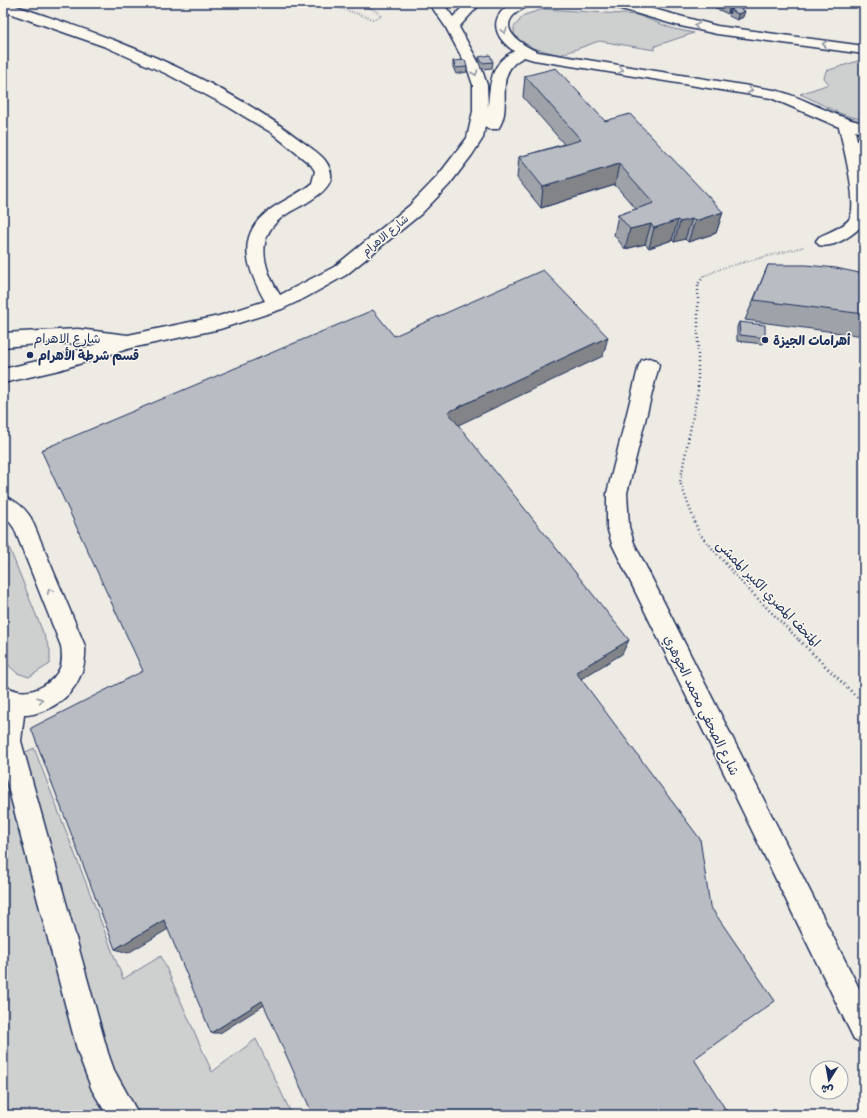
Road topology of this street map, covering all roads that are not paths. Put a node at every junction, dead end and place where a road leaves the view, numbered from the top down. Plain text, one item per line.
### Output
1 (436, 3) edge
2 (474, 3) edge
3 (524, 3) edge
4 (616, 3) edge
5 (3, 6) edge
6 (452, 26) junction
7 (864, 50) edge
8 (523, 52) junction
9 (846, 125) junction
10 (864, 128) edge
11 (476, 138) junction
12 (825, 241) road end
13 (276, 304) junction
14 (3, 340) edge
15 (130, 341) junction
16 (649, 365) dead end
17 (3, 376) edge
18 (3, 505) edge
19 (9, 700) edge
20 (864, 1030) edge
21 (116, 1111) edge

1 - 6 street, شارع الاهرام
2 - 6 street
3 -> 8 street
7 -> 4 street
5 - 13 street
6 -> 11 street, شارع الاهرام
8 -> 9 street
8 - 11 street
9 - 10 street
9 - 12 street
11 - 13 street, شارع الاهرام
13 - 15 street, شارع الاهرام
14 - 15 street, شارع الاهرام
15 - 17 street, شارع الاهرام
16 - 20 street, شارع الصحفي محمد الجوهري
19 -> 18 street
19 - 21 street

